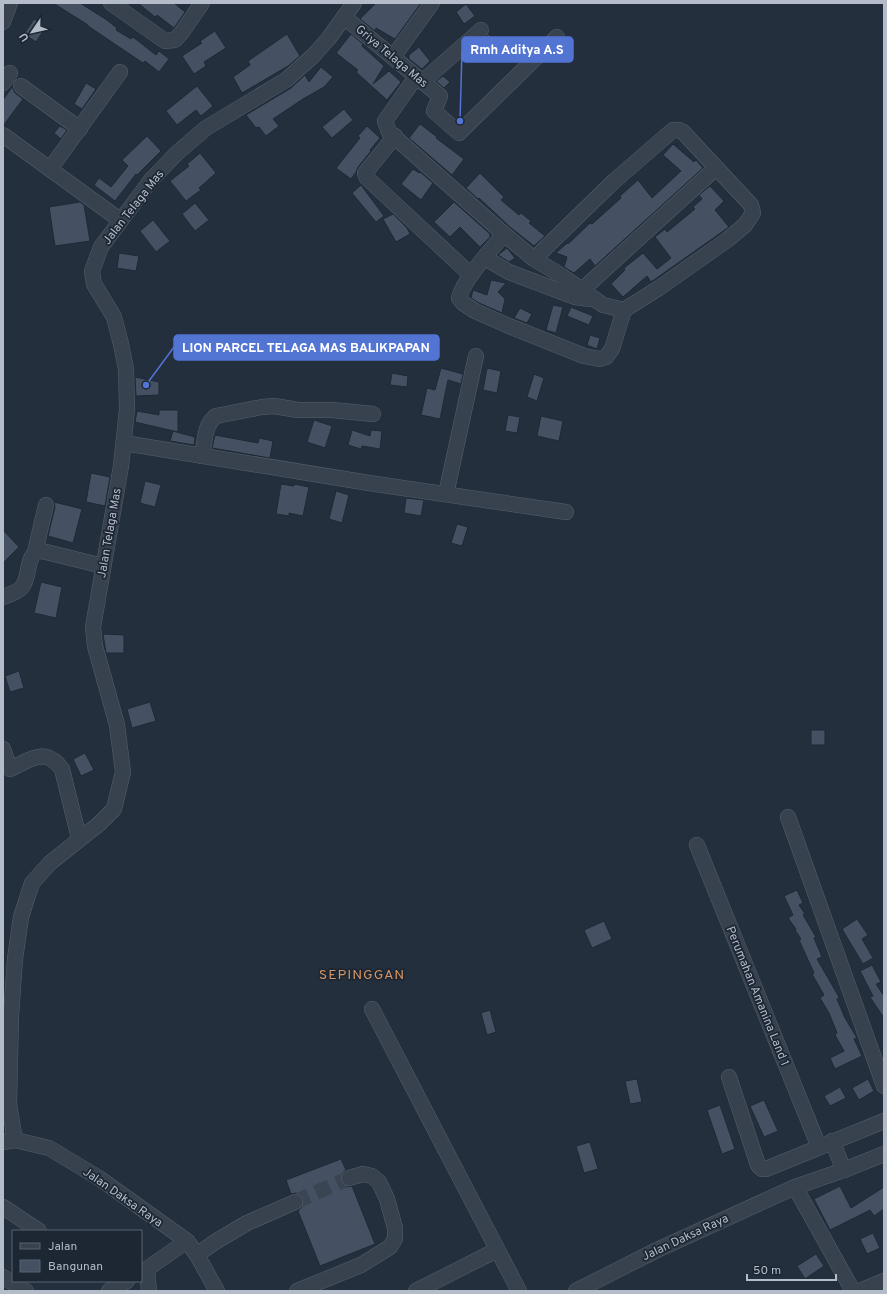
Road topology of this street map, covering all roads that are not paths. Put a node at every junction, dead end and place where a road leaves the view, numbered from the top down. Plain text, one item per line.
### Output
1 (10, 3) edge
2 (112, 3) edge
3 (202, 3) edge
4 (354, 3) edge
5 (432, 3) edge
6 (344, 17) junction
7 (3, 22) edge
8 (481, 30) dead end
9 (557, 37) dead end
10 (393, 57) junction
11 (120, 72) dead end
12 (419, 79) junction
13 (21, 86) dead end
14 (80, 129) junction
15 (3, 135) edge
16 (394, 136) junction
17 (716, 168) junction
18 (50, 170) junction
19 (120, 220) junction
20 (504, 234) junction
21 (485, 258) junction
22 (534, 259) junction
23 (471, 275) junction
24 (582, 290) junction
25 (594, 300) junction
26 (624, 310) junction
27 (476, 356) dead end
28 (373, 414) dead end
29 (124, 443) junction
30 (202, 456) junction
31 (446, 494) junction
32 (46, 505) dead end
33 (566, 512) dead end
34 (35, 552) junction
35 (103, 566) junction
36 (3, 597) edge
37 (3, 749) edge
38 (6, 771) edge
39 (788, 816) dead end
40 (79, 838) junction
41 (697, 845) dead end
42 (372, 1009) dead end
43 (729, 1077) dead end
44 (884, 1086) edge
45 (884, 1121) edge
46 (9, 1141) edge
47 (825, 1144) junction
48 (884, 1154) edge
49 (844, 1170) junction
50 (349, 1178) tunnel mouth
51 (795, 1187) junction
52 (294, 1202) tunnel mouth
53 (3, 1207) edge
54 (38, 1230) edge
55 (187, 1241) junction
56 (497, 1250) junction
57 (197, 1255) junction
58 (144, 1272) edge
59 (3, 1277) edge
60 (884, 1281) edge
61 (26, 1291) edge
62 (150, 1291) edge
63 (217, 1291) edge
64 (297, 1291) edge
65 (416, 1291) edge
66 (519, 1291) edge
67 (576, 1291) edge
68 (853, 1291) edge
69 (860, 1291) edge

1 - 7 street
2 - 3 street
4 - 6 street, Jalan Telaga Mas
5 - 10 street
6 - 10 street, Griya Telaga Mas
6 - 19 street, Jalan Telaga Mas
8 - 12 street
9 - 12 street, Griya Telaga Mas
10 - 12 street, Griya Telaga Mas
11 - 14 street
12 - 16 street
13 - 14 street
14 - 18 street
15 - 18 street
16 - 20 street
16 - 23 street
17 - 22 street
17 - 24 street
17 - 26 street
18 - 19 street
19 - 29 street, Jalan Telaga Mas
20 - 21 street
20 - 22 street
21 - 23 street
21 - 25 street
22 - 24 street
23 - 26 street
24 - 25 street
25 - 26 street
27 - 31 street
28 - 30 street
29 - 30 street
29 - 35 street, Jalan Telaga Mas
30 - 31 street
31 - 33 street
32 - 34 street
34 - 35 street
34 - 36 street
35 - 40 street, Jalan Telaga Mas
37 - 38 street
38 - 40 street
39 - 44 street
40 - 46 street, Jalan Telaga Mas
41 - 47 street, Perumahan Amanina Land 1
42 - 56 street
43 - 47 street
45 - 47 street
46 - 55 street, Jalan Daksa Raya
47 - 49 street, Perumahan Amanina Land 1
48 - 49 street, Jalan Daksa Raya
49 - 51 street, Jalan Daksa Raya
50 - 64 street
51 - 67 street, Jalan Daksa Raya
51 - 68 street
52 - 57 street
53 - 54 street
55 - 57 street, Jalan Daksa Raya
55 - 58 street
56 - 65 street
56 - 66 street
57 - 63 street, Jalan Daksa Raya
58 - 62 street
59 - 61 street
60 - 69 street

